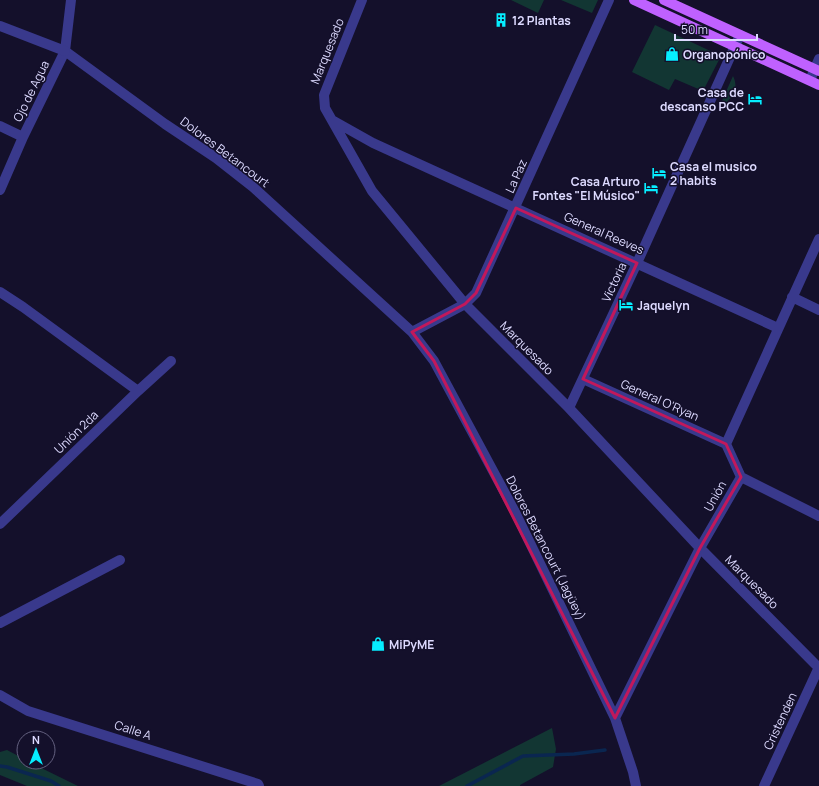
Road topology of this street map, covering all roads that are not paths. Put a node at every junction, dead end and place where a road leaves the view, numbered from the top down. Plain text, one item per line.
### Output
1 (71, 0) edge
2 (362, 0) edge
3 (610, 0) edge
4 (634, 0) edge
5 (669, 1) edge
6 (666, 15) junction
7 (0, 26) edge
8 (740, 35) junction
9 (735, 46) junction
10 (65, 50) junction
11 (819, 59) edge
12 (817, 70) edge
13 (814, 83) edge
14 (332, 120) junction
15 (0, 126) edge
16 (23, 137) junction
17 (0, 190) edge
18 (516, 208) junction
19 (819, 239) edge
20 (637, 263) junction
21 (0, 292) edge
22 (792, 297) junction
23 (465, 304) junction
24 (819, 310) edge
25 (778, 328) junction
26 (412, 332) junction
27 (171, 361) dead end
28 (583, 379) junction
29 (138, 390) junction
30 (569, 408) junction
31 (726, 444) junction
32 (741, 477) junction
33 (819, 516) edge
34 (0, 524) edge
35 (700, 548) junction
36 (120, 560) dead end
37 (0, 623) edge
38 (819, 668) edge
39 (0, 695) edge
40 (615, 718) junction
41 (259, 786) edge
42 (636, 786) edge
43 (764, 786) edge

1 - 10 street, Ojo de Agua
2 - 14 street, Marquesado
3 - 18 street, La Paz
4 - 6 main road
5 - 6 street
5 - 8 main road
6 - 9 main road
7 - 10 street, Dolores Betancourt
8 - 9 street, Victoria
8 - 12 main road
9 - 13 main road
9 - 20 street, Victoria
10 - 16 street, Ojo de Agua
10 - 26 street, Dolores Betancourt
11 - 12 street
12 - 13 street
14 - 18 street, General Reeves
14 - 23 street, Marquesado
15 - 16 street
16 - 17 street, Ojo de Agua
18 - 20 street, General Reeves
18 - 23 street, La Paz
19 - 22 street
20 - 25 street, General Reeves
20 - 28 street, Victoria
21 - 29 street
22 - 24 street
22 - 25 street
23 - 26 street, La Paz
23 - 30 street, Marquesado
25 - 31 street
26 - 40 street, Dolores Betancourt (Jagüey)
27 - 29 street, Unión 2da
28 - 30 street, Victoria
28 - 31 street, General O'Ryan
29 - 34 street, Unión 2da
30 - 35 street, Marquesado
31 - 32 street, Unión
32 - 33 street
32 - 35 street, Unión
35 - 38 street, Marquesado
35 - 40 street, Unión
36 - 37 street
38 - 43 street, Cristenden
39 - 41 street, Calle A
40 - 42 street, Dolores Betancourt (Jagüey)

